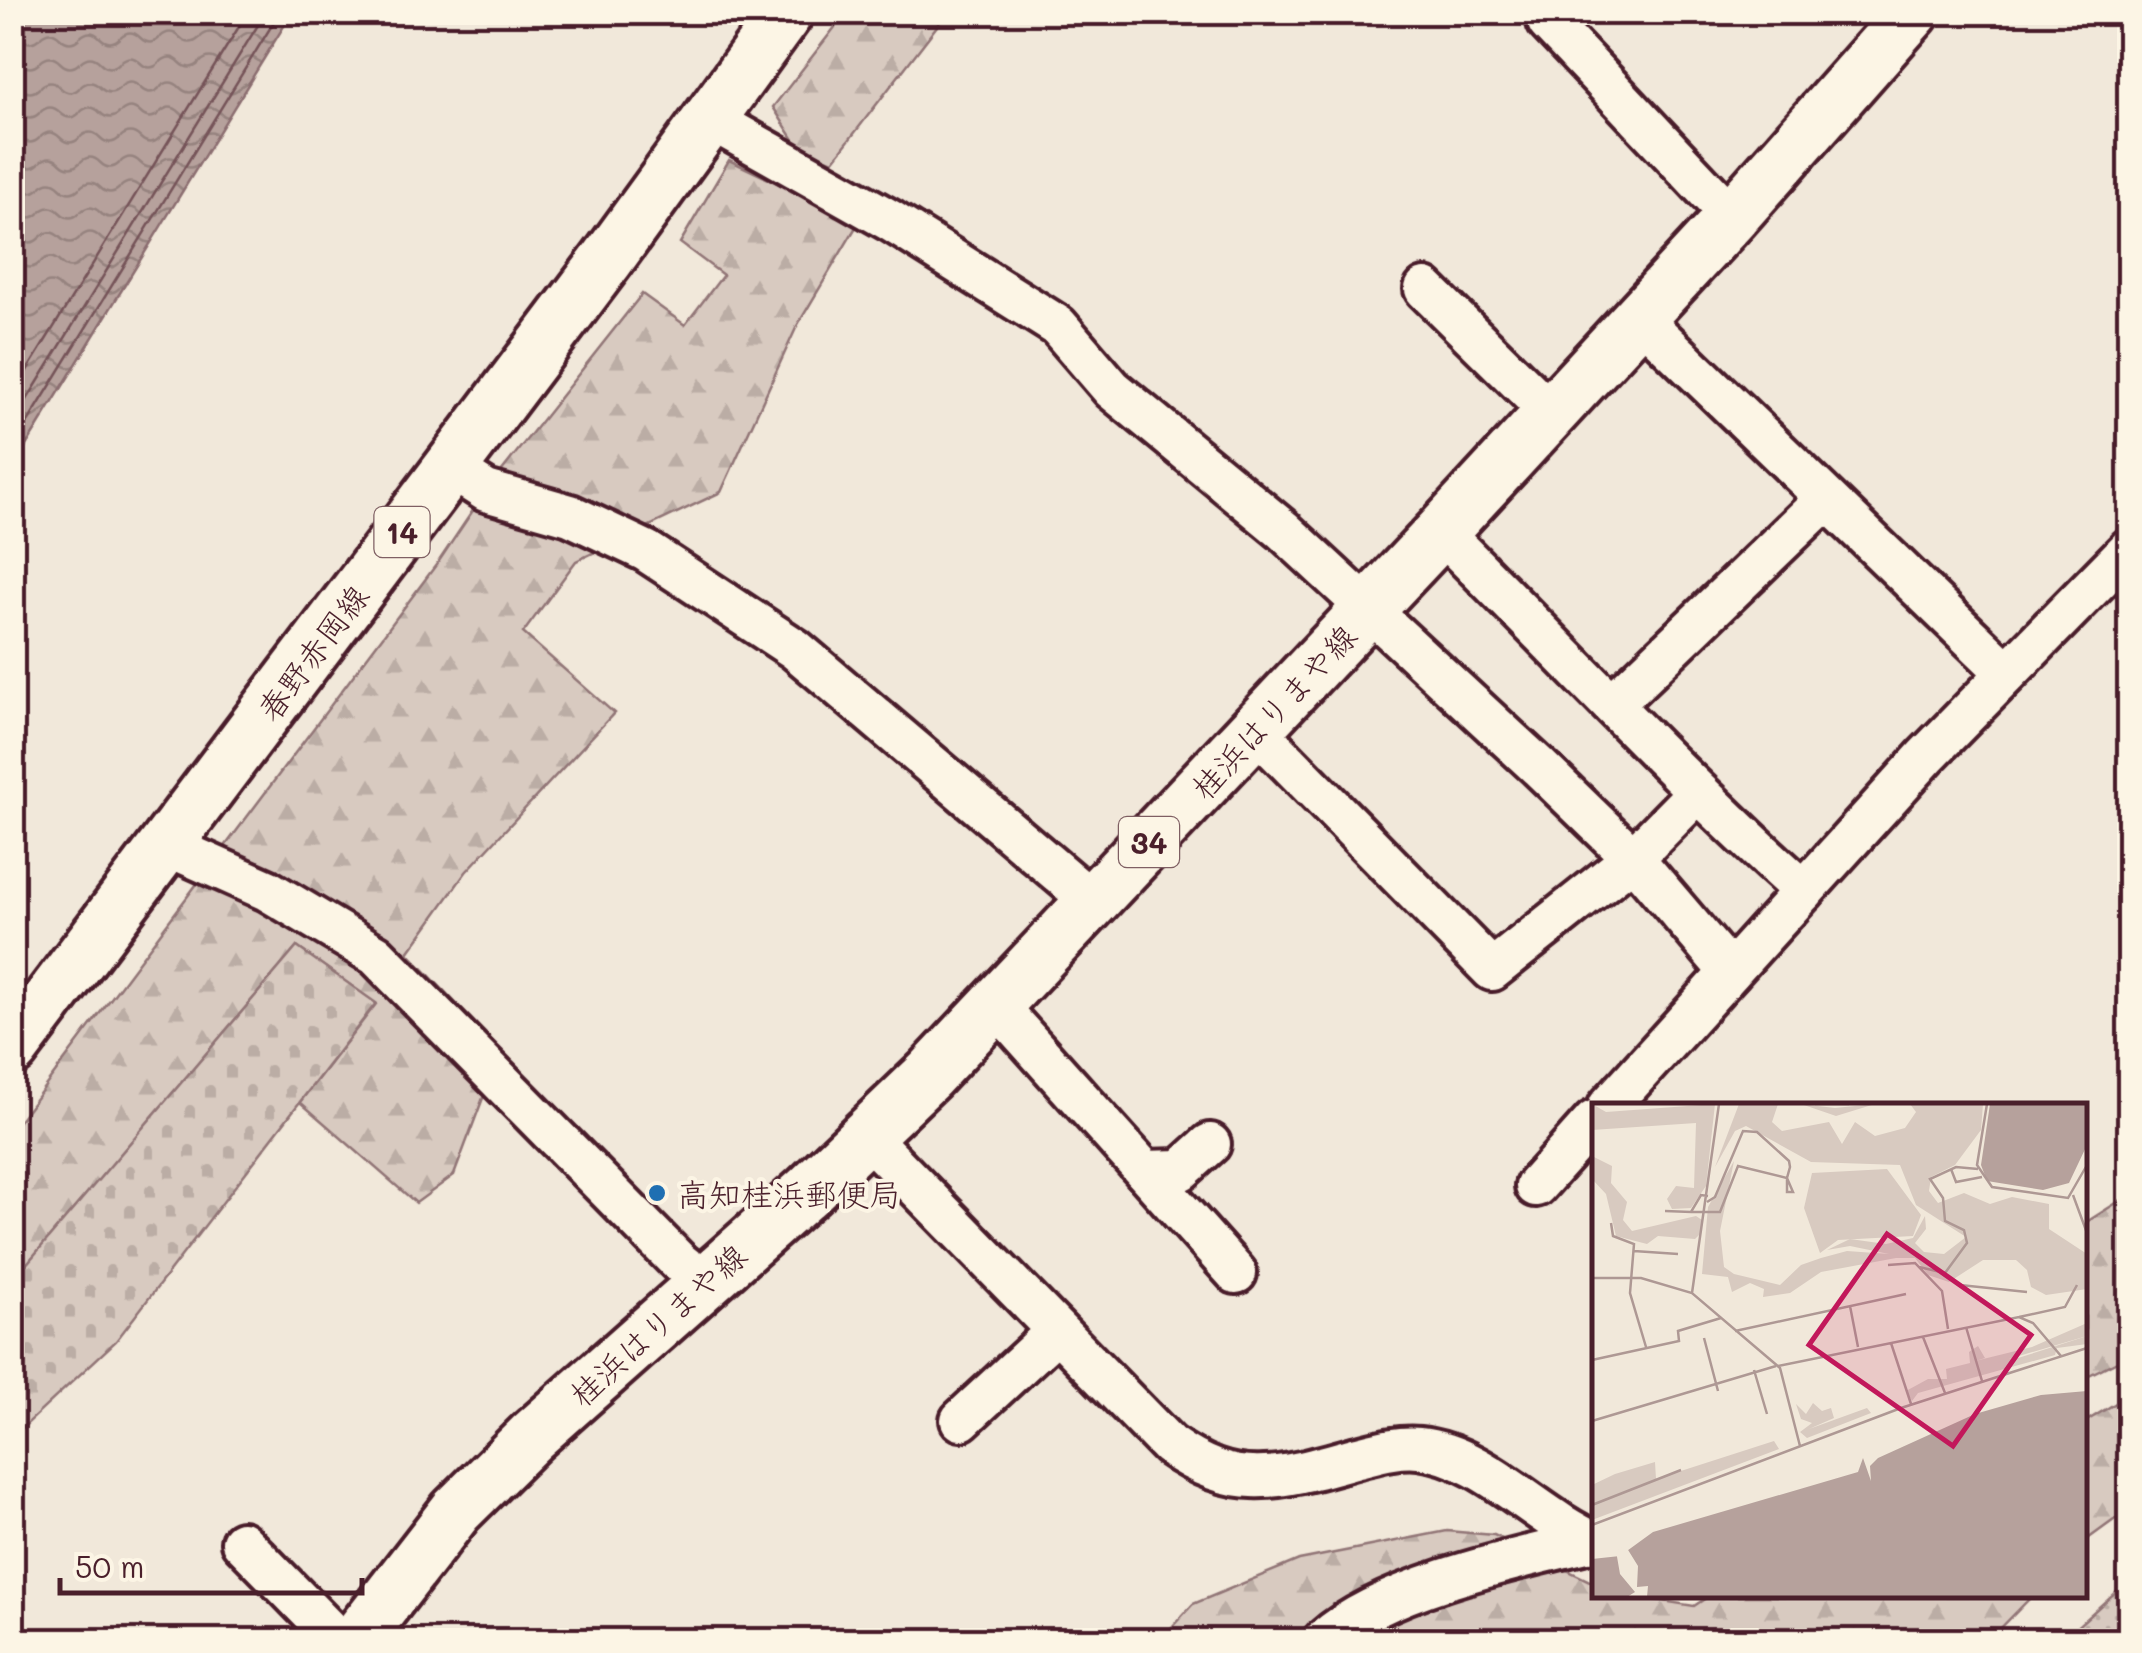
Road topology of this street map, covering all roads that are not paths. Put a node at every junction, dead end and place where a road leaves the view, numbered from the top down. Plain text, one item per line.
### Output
1 (787, 12) edge
2 (1913, 12) edge
3 (1548, 22) dead end
4 (710, 119) junction
5 (1732, 218) junction
6 (1425, 289) dead end
7 (1639, 318) junction
8 (1551, 412) junction
9 (450, 468) junction
10 (1826, 498) junction
11 (1441, 532) junction
12 (2130, 548) edge
13 (1366, 612) junction
14 (2007, 674) junction
15 (1614, 703) junction
16 (1256, 730) junction
17 (1696, 794) junction
18 (166, 845) junction
19 (1633, 858) junction
20 (1804, 891) junction
21 (1092, 902) junction
22 (1730, 972) junction
23 (996, 1004) junction
24 (12, 1049) edge
25 (1612, 1103) edge
26 (1592, 1124) edge
27 (868, 1136) junction
28 (1210, 1144) dead end
29 (1145, 1172) junction
30 (1536, 1186) dead end
31 (1236, 1273) dead end
32 (703, 1281) junction
33 (1057, 1331) junction
34 (961, 1420) dead end
35 (1592, 1540) edge
36 (1592, 1541) edge
37 (242, 1542) dead end
38 (364, 1635) edge
39 (1324, 1640) edge

1 - 4 main road, 春野赤岡線 / 14
2 - 5 main road, 桂浜はりまや線 / 34
3 - 5 street
4 - 9 main road, 春野赤岡線 / 14
4 - 13 street
5 - 7 main road, 桂浜はりまや線 / 34
6 - 8 street
7 - 8 main road, 桂浜はりまや線 / 34
7 - 10 street
8 - 11 main road, 桂浜はりまや線 / 34
9 - 18 main road, 春野赤岡線 / 14
9 - 21 street
10 - 14 street
10 - 15 street
11 - 13 main road, 桂浜はりまや線 / 34
11 - 15 street
12 - 14 street
13 - 16 main road, 桂浜はりまや線 / 34
13 - 19 street
14 - 20 street
15 - 17 street
16 - 19 street
16 - 21 main road, 桂浜はりまや線 / 34
17 - 19 street
17 - 20 street
18 - 24 main road, 春野赤岡線 / 14
18 - 32 street
19 - 22 street
20 - 22 street
21 - 23 main road, 桂浜はりまや線 / 34
22 - 25 street
23 - 27 main road, 桂浜はりまや線 / 34
23 - 29 street
26 - 30 street
27 - 32 main road, 桂浜はりまや線 / 34
27 - 33 street
28 - 29 street
29 - 31 street
32 - 38 main road, 桂浜はりまや線 / 34
33 - 34 street
33 - 35 street
36 - 39 street
37 - 38 street

